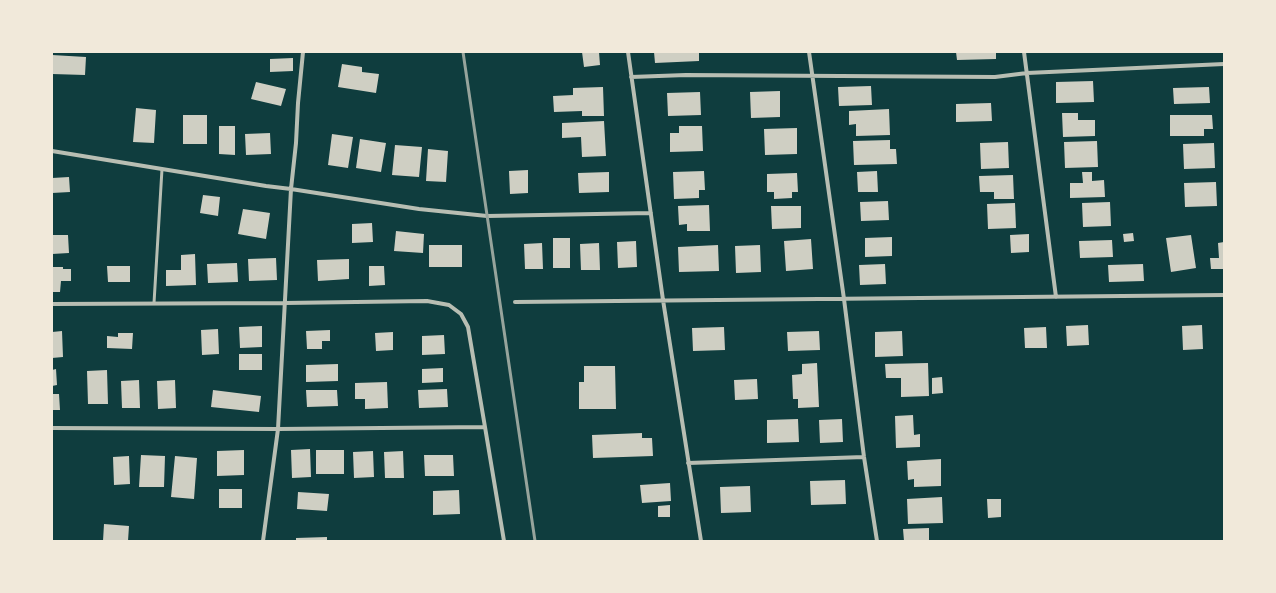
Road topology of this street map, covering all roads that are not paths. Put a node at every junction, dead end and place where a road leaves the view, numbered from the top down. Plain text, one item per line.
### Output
1 (303, 52) edge
2 (628, 52) edge
3 (809, 52) edge
4 (1024, 52) edge
5 (1224, 64) edge
6 (1027, 73) junction
7 (812, 75) junction
8 (631, 77) junction
9 (52, 151) edge
10 (162, 169) junction
11 (291, 189) junction
12 (651, 214) junction
13 (1224, 295) edge
14 (1056, 297) junction
15 (844, 299) junction
16 (663, 300) junction
17 (515, 302) dead end
18 (154, 303) junction
19 (286, 303) junction
20 (52, 304) edge
21 (485, 427) junction
22 (52, 428) edge
23 (278, 429) junction
24 (864, 457) junction
25 (688, 463) junction
26 (263, 541) edge
27 (504, 541) edge
28 (701, 541) edge
29 (877, 541) edge

1 - 11 street
2 - 8 street
3 - 7 street
4 - 6 street
5 - 6 street
6 - 7 street
6 - 14 street
7 - 8 street
7 - 15 street
8 - 12 street
9 - 10 street
10 - 11 street
10 - 18 lane
11 - 12 street
11 - 19 street
12 - 16 street
13 - 14 street
14 - 15 street
15 - 16 street
15 - 24 street
16 - 17 street
16 - 25 street
18 - 19 street
18 - 20 street
19 - 21 street
19 - 23 street
21 - 23 street
21 - 27 street
22 - 23 street
23 - 26 street
24 - 25 street
24 - 29 street
25 - 28 street

